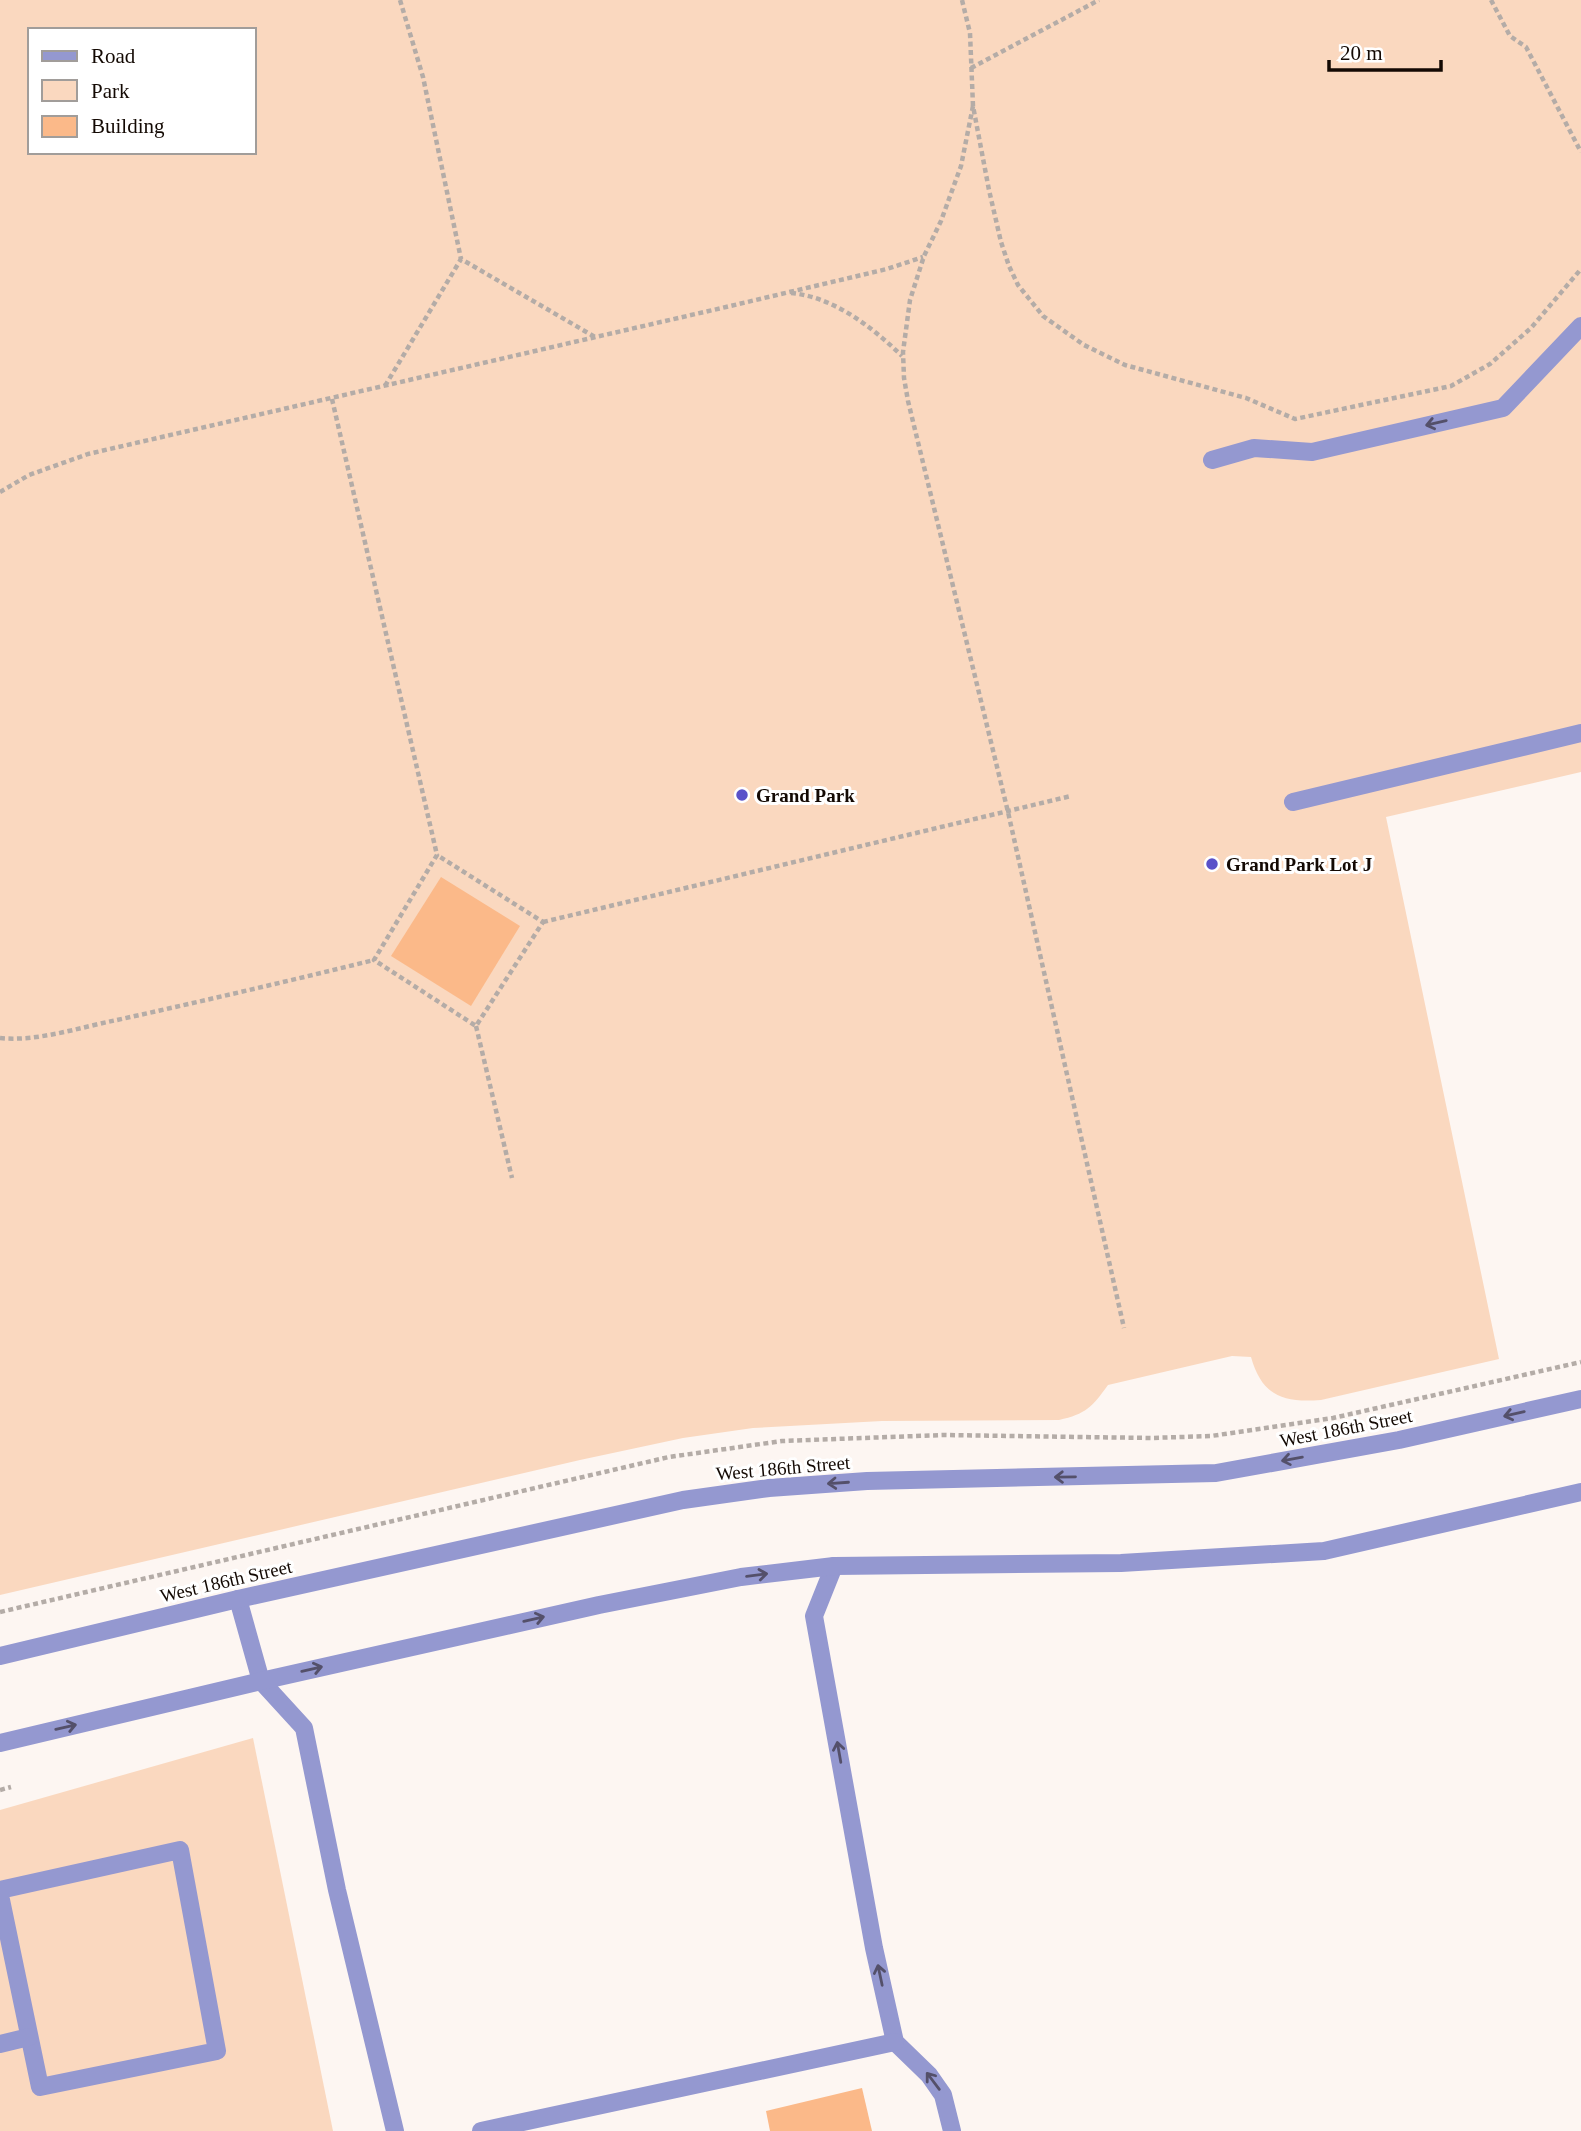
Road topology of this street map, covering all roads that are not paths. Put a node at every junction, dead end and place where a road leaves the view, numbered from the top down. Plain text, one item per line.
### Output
1 (1581, 327) edge
2 (1212, 460) dead end
3 (1581, 733) edge
4 (1293, 802) dead end
5 (1581, 1399) edge
6 (1581, 1492) edge
7 (834, 1566) junction
8 (238, 1599) junction
9 (0, 1656) edge
10 (261, 1681) junction
11 (0, 1743) edge
12 (0, 1890) edge
13 (0, 1895) edge
14 (29, 2037) junction
15 (895, 2042) junction
16 (0, 2044) edge
17 (395, 2131) edge
18 (481, 2131) edge
19 (952, 2131) edge

1 -> 2 street
3 - 4 street
5 -> 8 street, West 186th Street
6 - 7 street
10 -> 7 street
15 -> 7 street
8 - 9 street, West 186th Street
8 - 10 street
11 -> 10 street
10 - 17 street
12 - 14 street
13 - 14 street
14 - 16 street
15 - 18 street
19 -> 15 street

